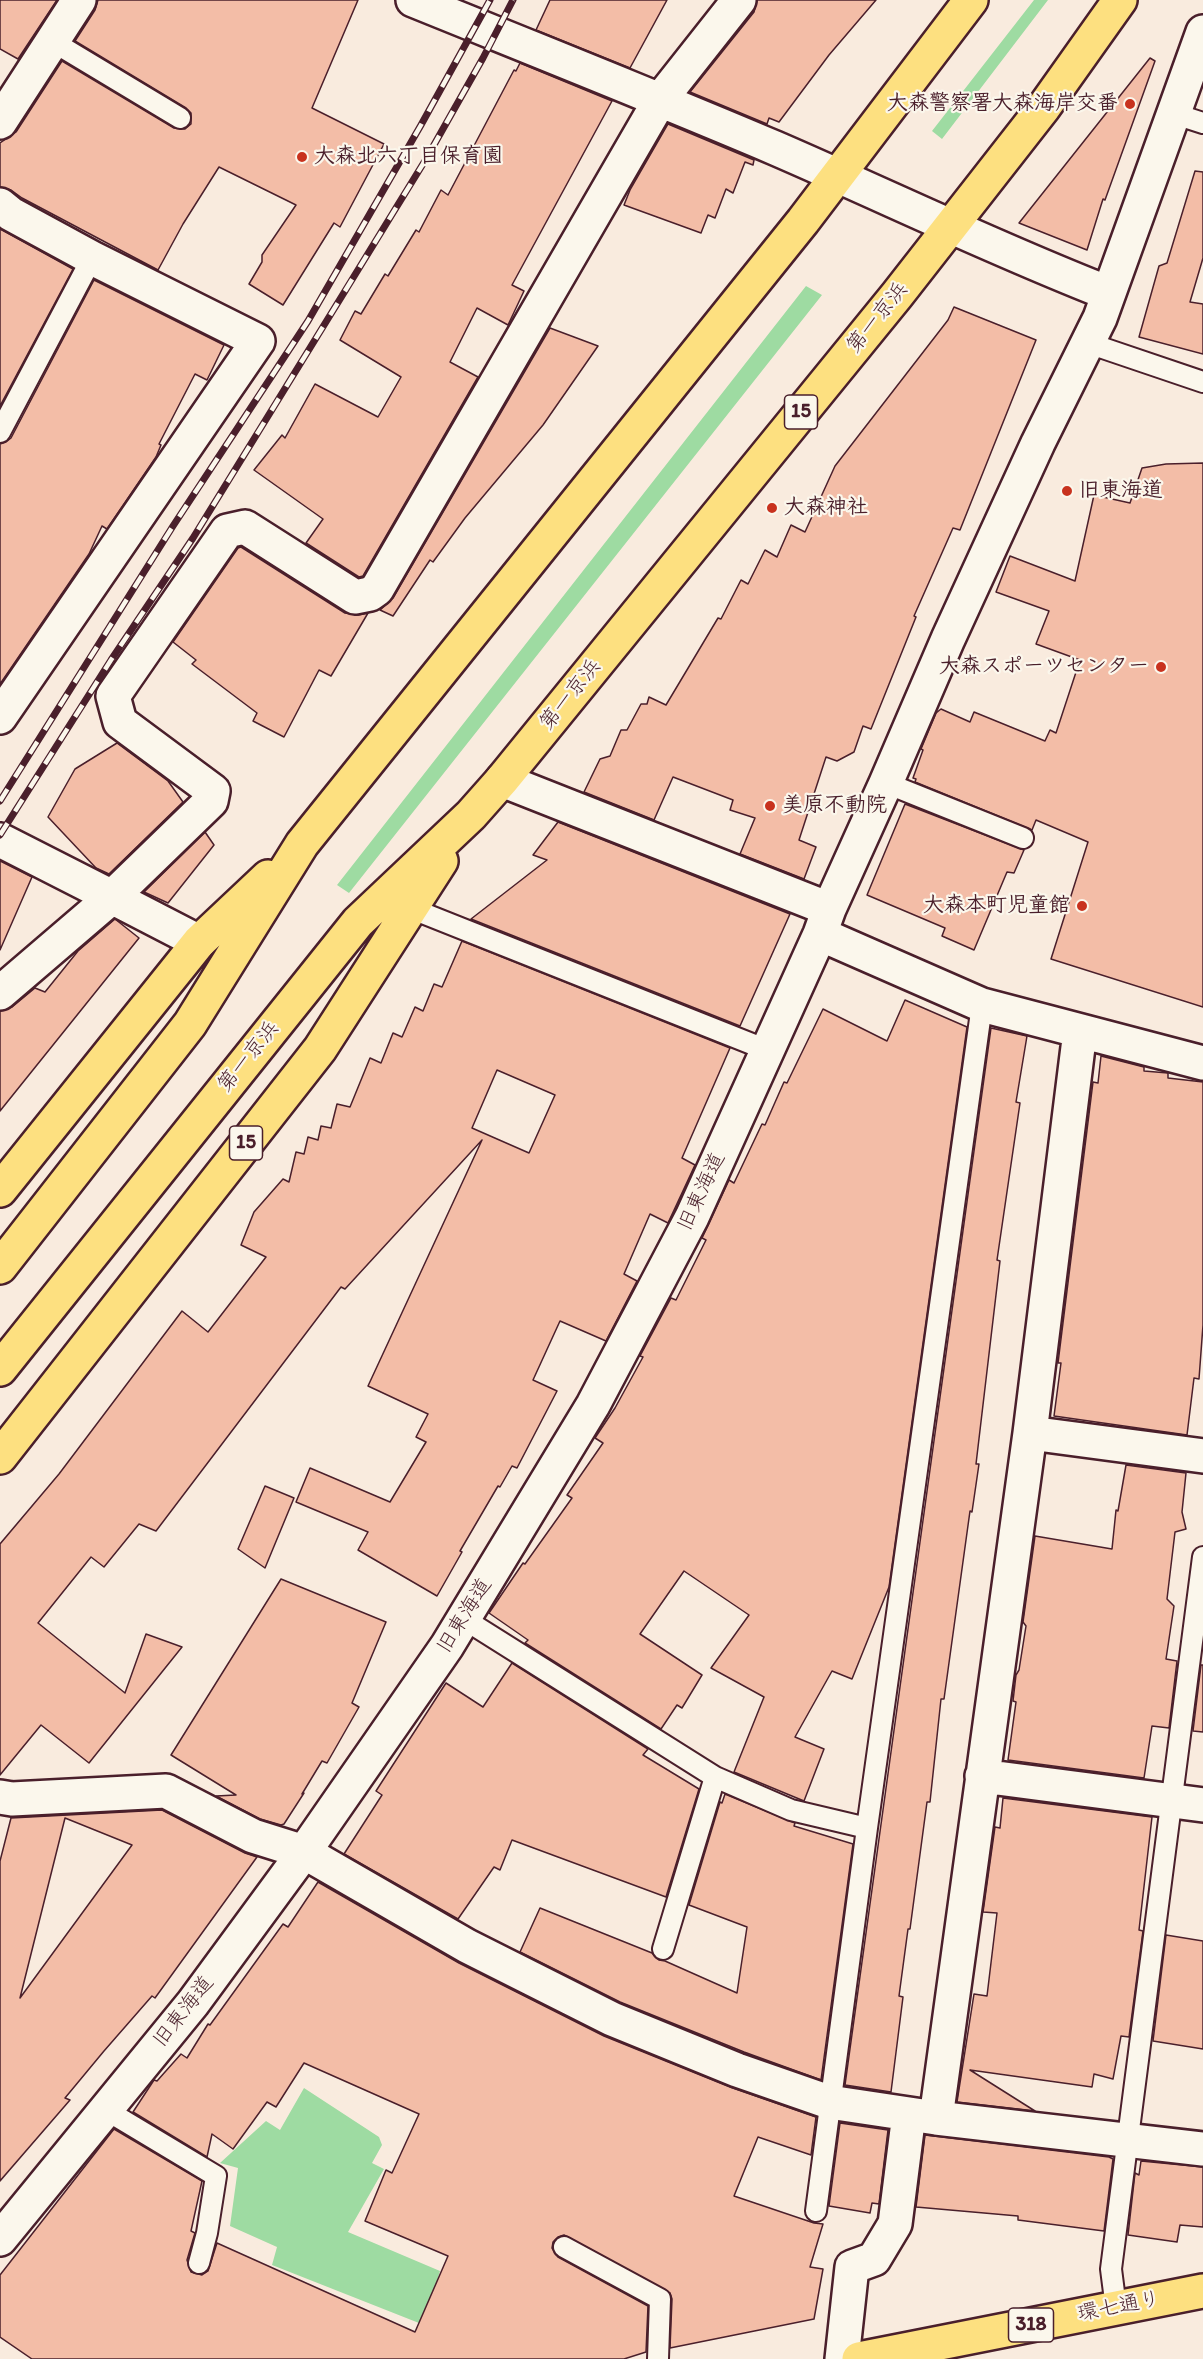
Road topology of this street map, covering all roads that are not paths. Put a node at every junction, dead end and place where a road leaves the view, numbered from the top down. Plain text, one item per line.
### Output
1 (79, 0) edge
2 (413, 0) edge
3 (739, 0) edge
4 (971, 0) edge
5 (1120, 0) edge
6 (1203, 32) edge
7 (52, 41) junction
8 (660, 100) junction
9 (1172, 113) junction
10 (180, 118) dead end
11 (0, 122) edge
12 (1203, 123) edge
13 (838, 177) junction
14 (0, 205) edge
15 (949, 227) junction
16 (92, 258) junction
17 (1108, 293) junction
18 (1088, 343) junction
19 (1203, 382) edge
20 (0, 432) edge
21 (0, 717) edge
22 (502, 780) junction
23 (886, 783) junction
24 (471, 815) junction
25 (1023, 838) dead end
26 (0, 840) edge
27 (302, 844) junction
28 (112, 897) junction
29 (410, 908) junction
30 (824, 922) junction
31 (199, 942) junction
32 (0, 993) edge
33 (982, 1005) junction
34 (1080, 1031) junction
35 (767, 1050) junction
36 (1203, 1063) edge
37 (0, 1190) edge
38 (0, 1267) edge
39 (0, 1369) edge
40 (1030, 1433) junction
41 (1203, 1456) edge
42 (0, 1457) edge
43 (1203, 1557) edge
44 (464, 1619) junction
45 (1198, 1633) edge
46 (982, 1776) junction
47 (716, 1777) junction
48 (0, 1797) edge
49 (1187, 1803) edge
50 (867, 1828) junction
51 (304, 1852) junction
52 (663, 1949) dead end
53 (829, 2102) junction
54 (106, 2110) junction
55 (922, 2116) junction
56 (1128, 2139) junction
57 (1203, 2149) edge
58 (816, 2211) dead end
59 (0, 2239) edge
60 (564, 2247) dead end
61 (199, 2264) dead end
62 (1203, 2291) edge
63 (1116, 2308) junction
64 (658, 2359) edge
65 (842, 2359) edge
66 (859, 2359) edge

1 - 7 street
2 - 8 street
3 - 8 street
4 - 13 main road
5 - 15 main road, 第一京浜 / 15
6 - 9 street, 旧東海道
7 - 10 lane
7 - 11 street
8 - 13 street
8 - 28 street
9 - 12 lane
9 - 17 street, 旧東海道
13 - 15 street
13 - 27 main road
14 - 16 street
15 - 17 street
15 - 22 main road, 第一京浜 / 15
16 - 20 lane
16 - 21 street
17 - 18 street, 旧東海道
18 - 19 lane
18 - 23 street, 旧東海道
22 - 24 main road, 第一京浜 / 15
22 - 30 street
23 - 25 lane
23 - 30 street, 旧東海道
24 - 29 main road, 15
24 - 39 main road, 第一京浜 / 15
26 - 28 street
27 - 31 main road
27 - 38 main road
28 - 31 street
28 - 32 street
29 - 35 lane
29 - 42 main road, 15
30 - 33 street
30 - 35 street, 旧東海道
31 - 37 main road
33 - 34 street
33 - 50 lane
34 - 36 street
34 - 40 street
35 - 44 street, 旧東海道
40 - 41 street
40 - 46 street
43 - 45 lane
44 - 47 lane
44 - 51 street, 旧東海道
45 - 49 lane
46 - 49 street
46 - 55 street
47 - 50 lane
47 - 52 lane
48 - 51 street
49 - 56 lane
50 - 53 lane
51 - 53 street
51 - 54 street, 旧東海道
53 - 55 street
53 - 58 lane
54 - 59 street, 旧東海道
54 - 61 lane
55 - 56 street
55 - 65 street
56 - 57 street
56 - 63 lane
60 - 64 lane
62 - 63 main road, 環七通り / 318
63 - 66 main road, 環七通り / 318

